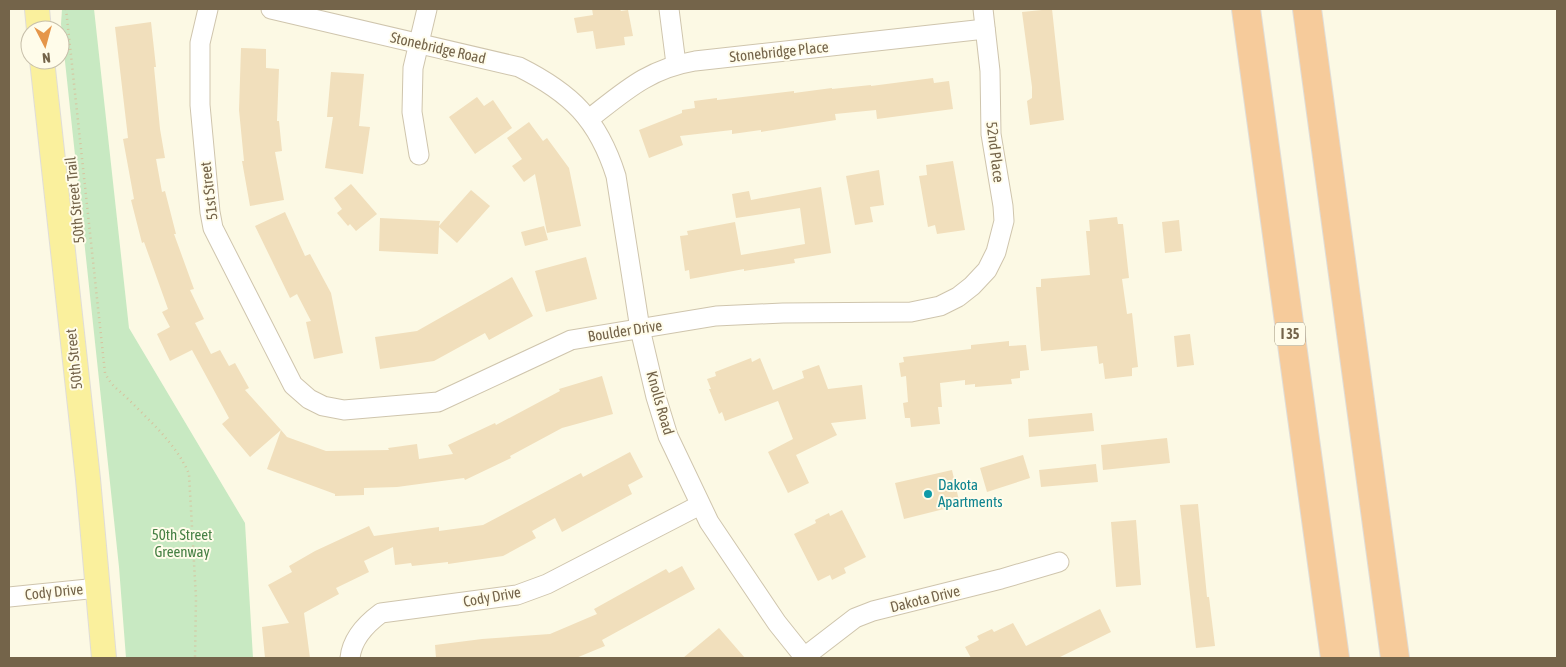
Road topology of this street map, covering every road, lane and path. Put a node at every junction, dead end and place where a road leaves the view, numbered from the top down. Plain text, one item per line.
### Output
1 (66, 9) edge
2 (208, 9) edge
3 (271, 9) edge
4 (427, 9) edge
5 (670, 9) edge
6 (983, 9) edge
7 (1246, 9) edge
8 (1307, 9) edge
9 (985, 29) junction
10 (419, 44) junction
11 (676, 64) junction
12 (43, 70) edge
13 (588, 119) junction
14 (419, 155) dead end
15 (972, 286) joint
16 (640, 328) junction
17 (293, 385) joint
18 (700, 505) junction
19 (1059, 562) dead end
20 (98, 588) junction
21 (9, 597) edge
22 (104, 658) edge
23 (195, 658) edge
24 (350, 658) edge
25 (804, 658) edge
26 (1334, 658) edge
27 (1395, 658) edge

1 - 23 path, 50th Street Trail
2 - 17 street, 51st Street
3 - 10 street, Stonebridge Road
4 - 10 street
5 - 11 street
6 - 9 street, 52nd Place
7 - 26 highway, I 35
8 - 27 highway
9 - 11 street, Stonebridge Place
9 - 15 street, 52nd Place
10 - 13 street, Stonebridge Road
10 - 14 street
11 - 13 street, Stonebridge Place
12 - 20 main road, 50th Street
13 - 16 street, Knolls Road
15 - 16 street, Boulder Drive
16 - 17 street, Boulder Drive
16 - 18 street, Knolls Road
18 - 24 street, Cody Drive
18 - 25 street, Knolls Road
19 - 25 street, Dakota Drive
20 - 21 street, Cody Drive
20 - 22 main road, 50th Street

